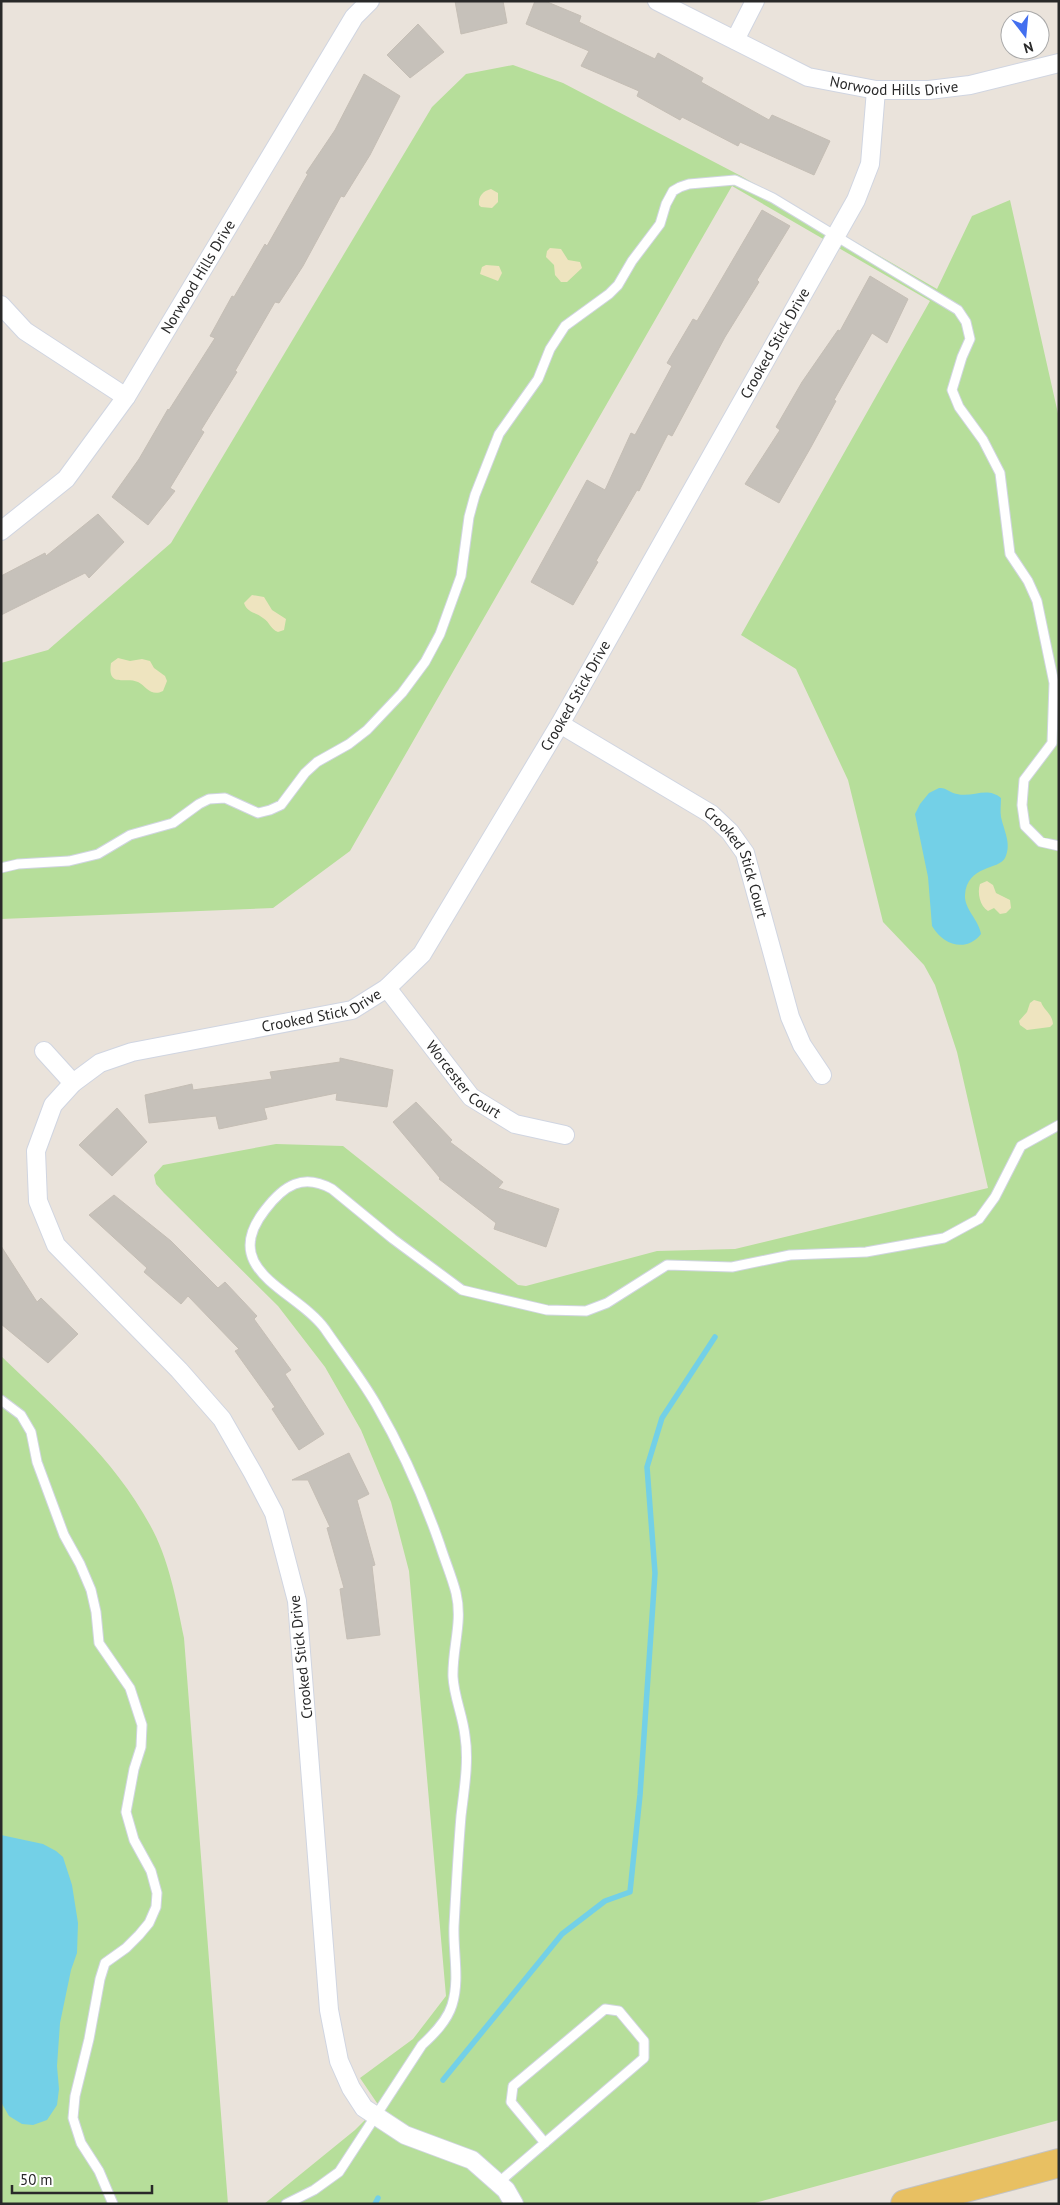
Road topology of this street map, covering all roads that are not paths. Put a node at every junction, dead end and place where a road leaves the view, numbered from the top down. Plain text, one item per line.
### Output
1 (370, 1) edge
2 (657, 1) edge
3 (755, 1) edge
4 (735, 40) junction
5 (1059, 62) edge
6 (876, 90) junction
7 (836, 235) junction
8 (1, 305) edge
9 (126, 397) junction
10 (1, 531) edge
11 (560, 724) junction
12 (1059, 846) edge
13 (1, 868) edge
14 (388, 988) junction
15 (44, 1052) dead end
16 (822, 1075) dead end
17 (73, 1083) junction
18 (1059, 1125) edge
19 (565, 1135) dead end
20 (1, 1400) edge
21 (377, 2116) junction
22 (545, 2143) junction
23 (1059, 2163) edge
24 (498, 2183) junction
25 (113, 2204) edge
26 (286, 2204) edge
27 (514, 2204) edge
28 (906, 2204) edge

1 - 9 street, Norwood Hills Drive
2 - 4 street, Norwood Hills Drive
3 - 4 street
4 - 6 street, Norwood Hills Drive
5 - 6 street, Norwood Hills Drive
6 - 7 street, Crooked Stick Drive
7 - 11 street, Crooked Stick Drive
7 - 12 lane
7 - 13 lane
8 - 9 street
9 - 10 street, Norwood Hills Drive
11 - 14 street, Crooked Stick Drive
11 - 16 street, Crooked Stick Court
14 - 17 street, Crooked Stick Drive
14 - 19 street, Worcester Court
15 - 17 street
17 - 21 street, Crooked Stick Drive
18 - 21 lane
20 - 25 lane
21 - 24 street, Crooked Stick Drive
21 - 26 lane
22 - 22 lane
22 - 24 lane
23 - 28 main road
24 - 27 street, Crooked Stick Drive

